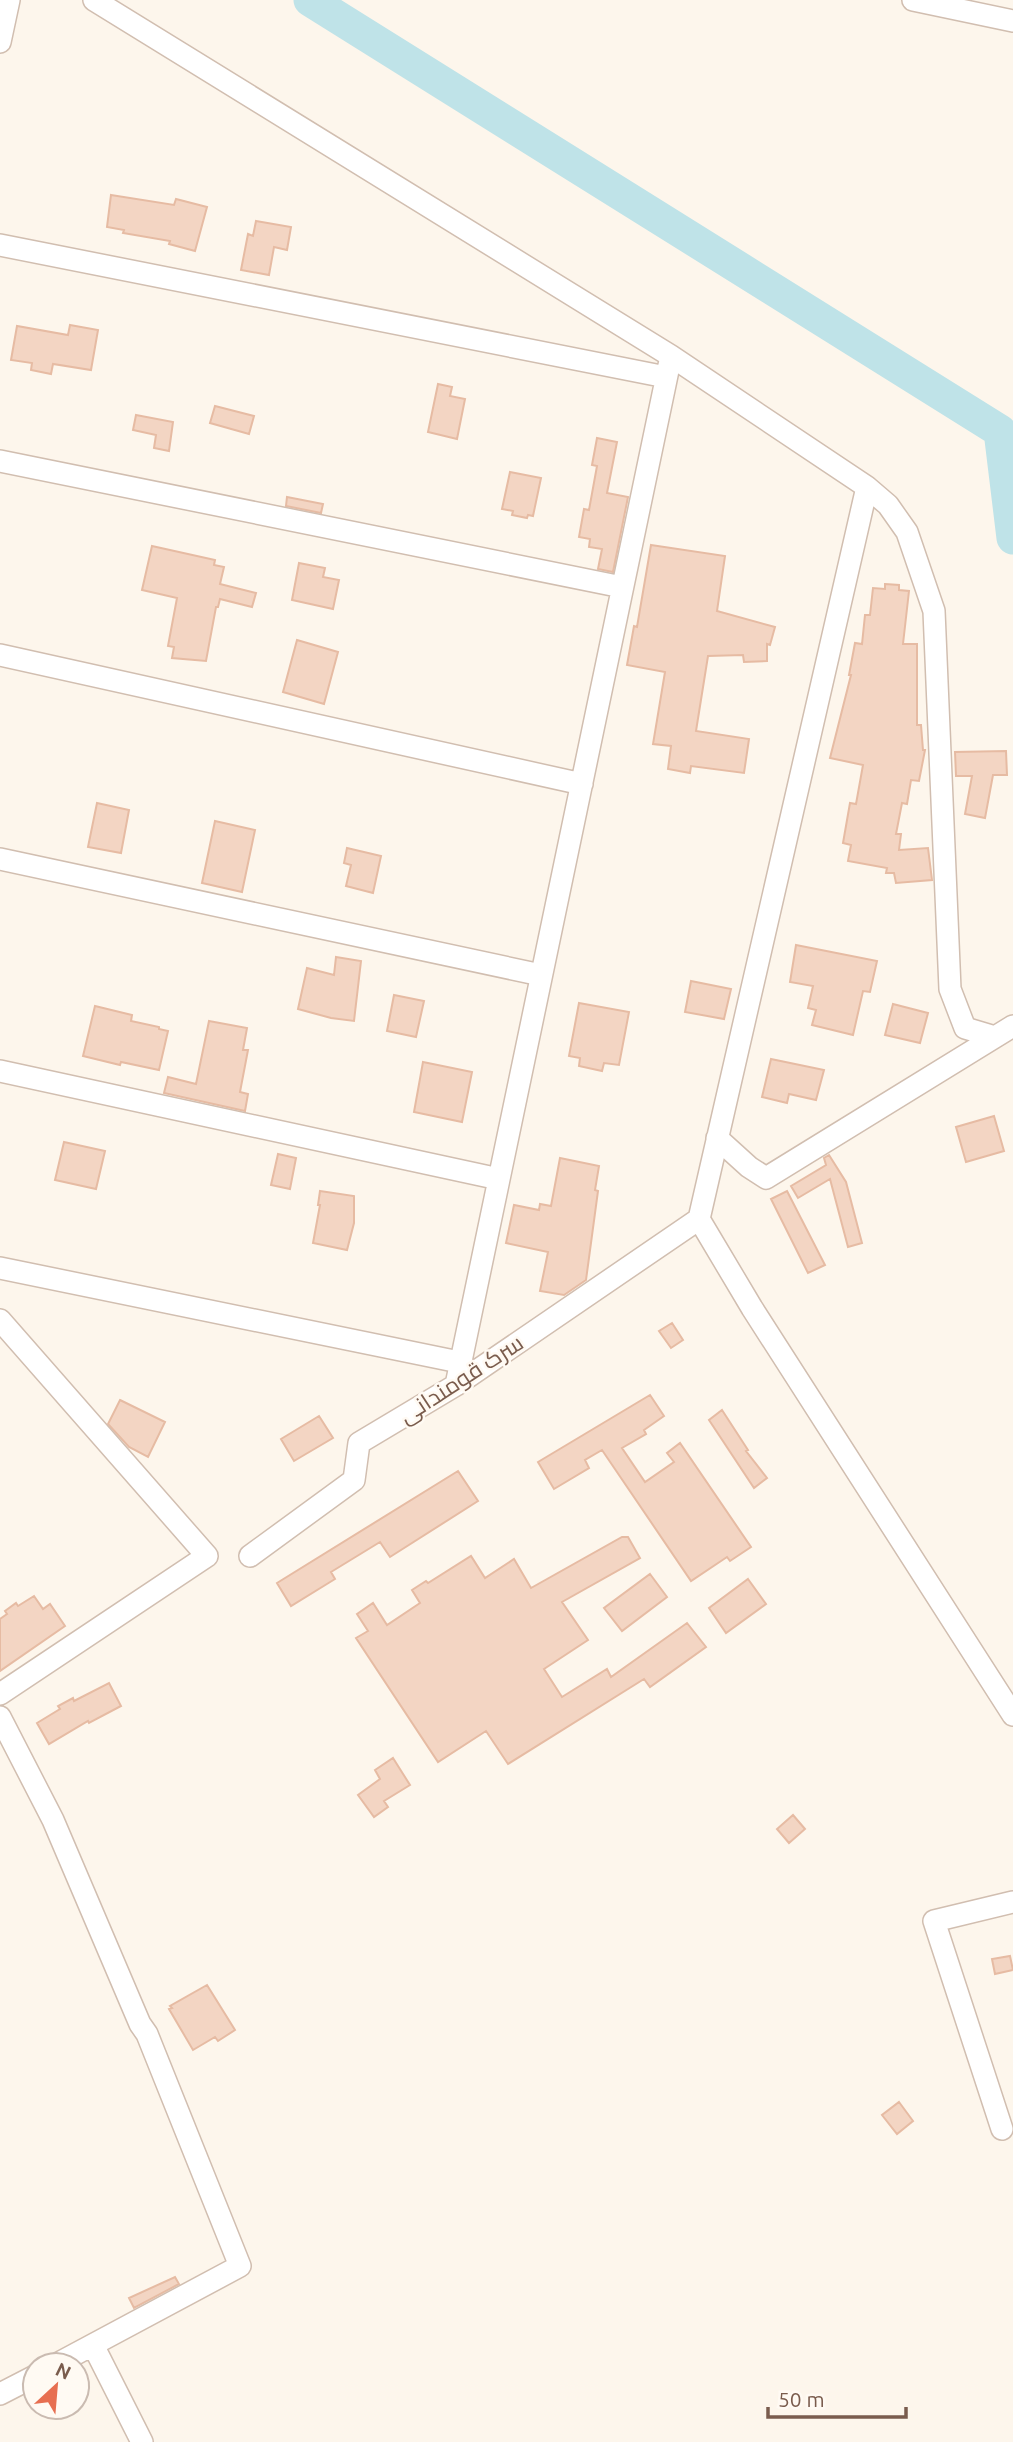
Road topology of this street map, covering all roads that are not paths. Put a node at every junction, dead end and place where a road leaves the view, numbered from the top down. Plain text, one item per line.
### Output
1 (9, 0) edge
2 (94, 0) edge
3 (913, 0) edge
4 (1013, 21) edge
5 (0, 43) edge
6 (0, 245) edge
7 (669, 367) junction
8 (0, 461) edge
9 (867, 487) junction
10 (622, 587) junction
11 (0, 655) edge
12 (582, 784) junction
13 (0, 859) edge
14 (541, 975) junction
15 (1004, 1032) edge
16 (0, 1071) edge
17 (717, 1138) junction
18 (499, 1179) junction
19 (699, 1219) junction
20 (0, 1268) edge
21 (0, 1320) edge
22 (459, 1363) junction
23 (456, 1385) junction
24 (250, 1556) dead end
25 (0, 1694) edge
26 (1013, 1715) edge
27 (0, 1717) edge
28 (1013, 1902) edge
29 (1002, 2129) dead end
30 (93, 2345) junction
31 (82, 2351) edge
32 (21, 2383) edge
33 (0, 2394) edge
34 (142, 2442) edge

1 - 5 street
2 - 7 street
3 - 4 street
6 - 7 street
7 - 9 street
7 - 10 street
8 - 10 street
9 - 15 street
9 - 17 street
10 - 12 street
11 - 12 street
12 - 14 street
13 - 14 street
14 - 18 street
15 - 17 street
16 - 18 street
17 - 19 street
18 - 22 street
19 - 23 street, سرک قومندانی
19 - 26 street
20 - 22 street
21 - 25 street
22 - 23 street
23 - 24 street, سرک قومندانی
27 - 30 street
28 - 29 street
30 - 31 street
30 - 34 street
32 - 33 street

